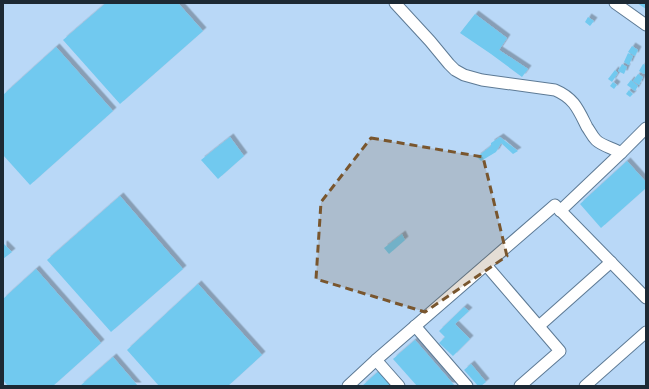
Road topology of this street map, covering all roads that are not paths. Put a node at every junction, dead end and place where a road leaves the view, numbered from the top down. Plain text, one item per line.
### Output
1 (395, 3) edge
2 (615, 3) edge
3 (646, 25) edge
4 (646, 128) edge
5 (621, 153) junction
6 (560, 211) junction
7 (611, 262) junction
8 (486, 265) junction
9 (646, 298) edge
10 (415, 326) junction
11 (539, 326) junction
12 (646, 332) edge
13 (376, 360) junction
14 (348, 386) edge
15 (399, 386) edge
16 (467, 386) edge
17 (520, 386) edge
18 (585, 386) edge

1 - 5 street
2 - 3 street
4 - 5 street
5 - 6 street
6 - 7 street
6 - 8 street
7 - 9 street
7 - 11 street
8 - 10 street
8 - 11 street
10 - 13 street
10 - 16 street
11 - 17 street
12 - 18 street
13 - 14 street
13 - 15 street

